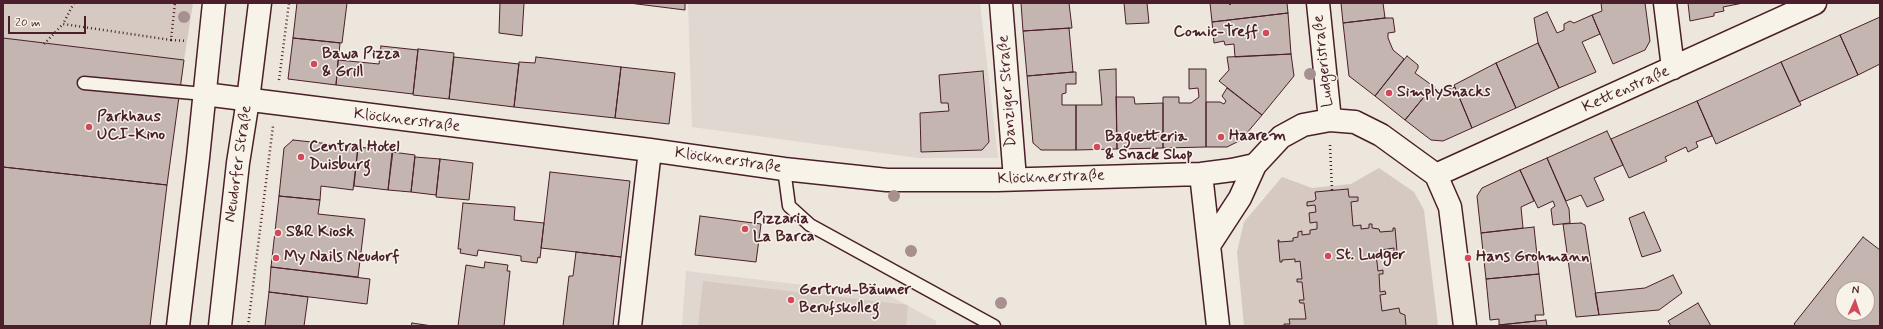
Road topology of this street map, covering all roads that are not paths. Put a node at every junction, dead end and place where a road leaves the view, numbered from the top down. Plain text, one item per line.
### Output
1 (214, 3) edge
2 (260, 3) edge
3 (1001, 3) edge
4 (1318, 3) edge
5 (1666, 3) edge
6 (1815, 3) edge
7 (1674, 68) junction
8 (84, 83) dead end
9 (204, 94) junction
10 (248, 100) junction
11 (1330, 120) junction
12 (650, 150) junction
13 (1255, 165) junction
14 (784, 169) junction
15 (1201, 174) junction
16 (1436, 175) junction
17 (1015, 179) junction
18 (1210, 244) junction
19 (178, 326) edge
20 (220, 326) edge
21 (630, 326) edge
22 (994, 326) edge
23 (1218, 326) edge
24 (1465, 326) edge

1 - 9 street
2 - 10 street, Neudorfer Straße
3 - 17 street, Danziger Straße
4 - 11 street, Ludgeristraße
5 - 7 street
6 - 7 street, Kettenstraße
7 - 16 street, Kettenstraße
8 - 9 lane
9 - 10 street, Klöcknerstraße
9 - 19 street
10 - 12 street, Klöcknerstraße
10 - 20 street, Neudorfer Straße
11 - 13 street
11 - 16 street
12 - 14 street, Klöcknerstraße
12 - 21 street
13 - 15 street, Klöcknerstraße
13 - 18 street
14 - 17 street, Klöcknerstraße
14 - 22 lane
15 - 17 street, Klöcknerstraße
15 - 18 street
16 - 24 street
18 - 23 street

